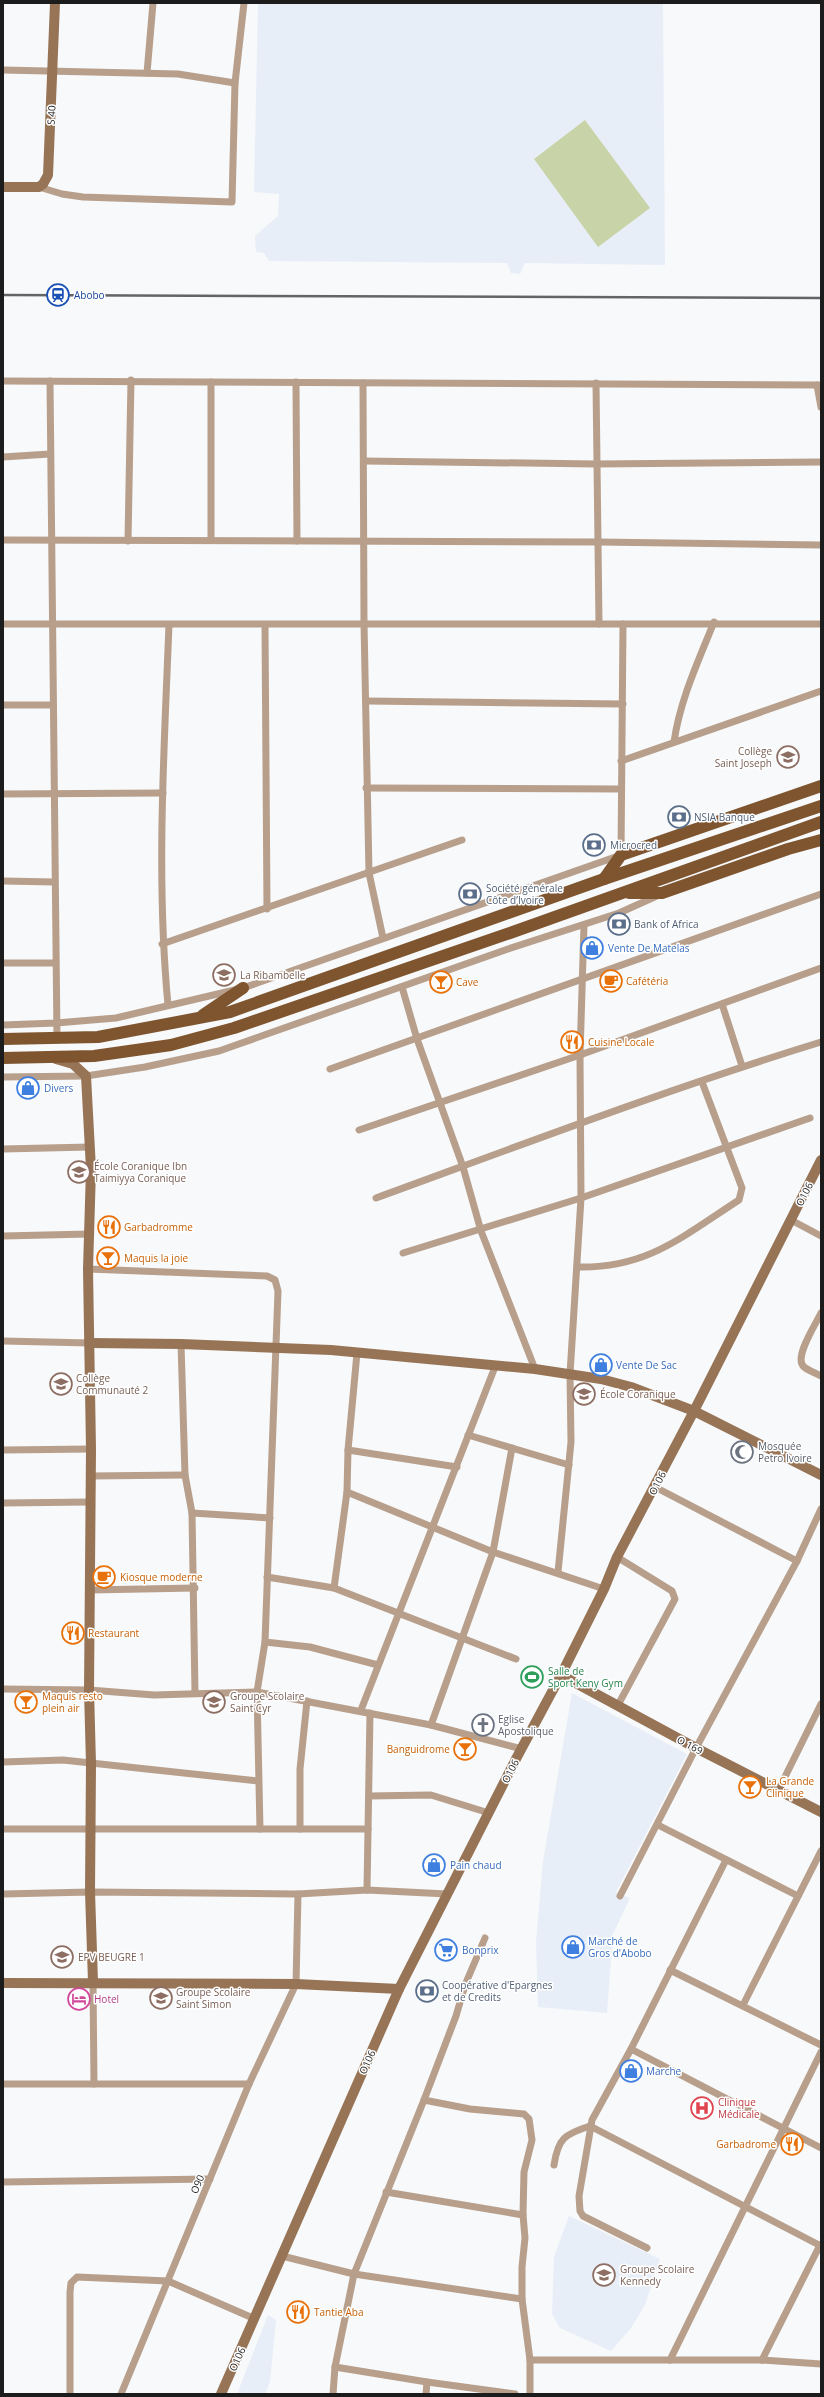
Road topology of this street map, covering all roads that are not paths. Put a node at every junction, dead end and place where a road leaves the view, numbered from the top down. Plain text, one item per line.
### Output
1 (55, 3) edge
2 (153, 3) edge
3 (244, 3) edge
4 (3, 70) edge
5 (53, 70) junction
6 (147, 73) junction
7 (235, 83) junction
8 (3, 187) edge
9 (39, 187) junction
10 (131, 380) junction
11 (3, 381) edge
12 (50, 381) junction
13 (211, 382) junction
14 (296, 382) junction
15 (363, 383) junction
16 (596, 383) junction
17 (819, 385) edge
18 (821, 407) edge
19 (50, 454) junction
20 (3, 457) edge
21 (364, 461) junction
22 (821, 462) edge
23 (596, 464) junction
24 (3, 540) edge
25 (52, 540) junction
26 (211, 540) junction
27 (128, 541) junction
28 (297, 541) junction
29 (364, 542) junction
30 (598, 542) junction
31 (821, 546) edge
32 (714, 622) junction
33 (364, 623) junction
34 (3, 624) edge
35 (598, 624) junction
36 (623, 624) junction
37 (821, 624) edge
38 (52, 625) junction
39 (169, 625) junction
40 (265, 625) junction
41 (821, 691) edge
42 (366, 701) junction
43 (622, 704) junction
44 (3, 705) edge
45 (52, 705) junction
46 (674, 742) junction
47 (621, 761) junction
48 (821, 786) edge
49 (366, 788) junction
50 (621, 788) junction
51 (162, 793) junction
52 (3, 794) edge
53 (53, 794) junction
54 (821, 806) edge
55 (821, 822) edge
56 (462, 840) dead end
57 (821, 840) edge
58 (621, 855) junction
59 (369, 873) junction
60 (604, 879) junction
61 (3, 881) edge
62 (54, 882) junction
63 (624, 893) junction
64 (662, 893) junction
65 (821, 894) edge
66 (267, 909) junction
67 (584, 925) junction
68 (383, 938) junction
69 (162, 944) junction
70 (3, 963) edge
71 (55, 963) junction
72 (821, 968) edge
73 (584, 979) junction
74 (402, 987) junction
75 (243, 988) junction
76 (722, 1004) junction
77 (168, 1005) junction
78 (195, 1019) junction
79 (56, 1023) junction
80 (3, 1025) edge
81 (3, 1039) edge
82 (57, 1039) junction
83 (417, 1039) junction
84 (821, 1042) edge
85 (580, 1055) junction
86 (53, 1057) junction
87 (3, 1058) edge
88 (742, 1066) junction
89 (330, 1069) dead end
90 (86, 1076) junction
91 (3, 1077) edge
92 (702, 1082) junction
93 (440, 1102) junction
94 (810, 1118) dead end
95 (580, 1123) junction
96 (359, 1130) dead end
97 (727, 1145) junction
98 (90, 1147) junction
99 (3, 1149) edge
100 (821, 1160) edge
101 (462, 1167) junction
102 (376, 1198) dead end
103 (581, 1198) junction
104 (791, 1220) junction
105 (481, 1231) junction
106 (89, 1234) junction
107 (3, 1236) edge
108 (821, 1236) edge
109 (403, 1253) dead end
110 (577, 1267) junction
111 (88, 1269) junction
112 (821, 1313) edge
113 (3, 1341) edge
114 (90, 1343) junction
115 (181, 1344) junction
116 (277, 1349) junction
117 (357, 1353) junction
118 (495, 1367) junction
119 (535, 1369) junction
120 (570, 1374) junction
121 (821, 1376) edge
122 (694, 1411) junction
123 (468, 1435) junction
124 (512, 1448) junction
125 (91, 1449) junction
126 (3, 1450) edge
127 (348, 1450) junction
128 (569, 1465) junction
129 (457, 1467) junction
130 (184, 1475) junction
131 (821, 1475) edge
132 (90, 1476) junction
133 (655, 1487) junction
134 (347, 1492) junction
135 (90, 1502) junction
136 (3, 1503) edge
137 (821, 1509) edge
138 (192, 1513) junction
139 (270, 1518) junction
140 (433, 1527) junction
141 (493, 1552) junction
142 (617, 1557) junction
143 (797, 1561) junction
144 (558, 1572) junction
145 (267, 1577) junction
146 (195, 1588) junction
147 (334, 1588) junction
148 (604, 1589) junction
149 (90, 1590) junction
150 (398, 1614) junction
151 (462, 1638) junction
152 (265, 1642) junction
153 (516, 1659) dead end
154 (378, 1665) junction
155 (561, 1675) junction
156 (3, 1689) edge
157 (89, 1690) junction
158 (257, 1692) junction
159 (195, 1693) junction
160 (307, 1701) junction
161 (821, 1704) edge
162 (618, 1705) junction
163 (361, 1710) junction
164 (370, 1713) junction
165 (431, 1725) junction
166 (696, 1748) junction
167 (522, 1749) junction
168 (3, 1762) edge
169 (91, 1764) junction
170 (258, 1781) junction
171 (778, 1791) junction
172 (369, 1796) junction
173 (489, 1812) junction
174 (821, 1812) edge
175 (658, 1824) junction
176 (91, 1828) junction
177 (3, 1829) edge
178 (260, 1829) junction
179 (300, 1829) junction
180 (368, 1829) junction
181 (821, 1851) edge
182 (726, 1860) junction
183 (367, 1890) junction
184 (90, 1892) junction
185 (3, 1894) edge
186 (298, 1894) junction
187 (447, 1894) junction
188 (620, 1896) dead end
189 (798, 1896) junction
190 (485, 1938) dead end
191 (670, 1970) junction
192 (93, 1982) junction
193 (3, 1983) edge
194 (296, 1984) junction
195 (399, 1989) junction
196 (742, 2005) junction
197 (821, 2045) edge
198 (631, 2049) junction
199 (821, 2052) edge
200 (3, 2084) edge
201 (94, 2084) junction
202 (249, 2084) junction
203 (424, 2100) junction
204 (590, 2126) junction
205 (782, 2128) junction
206 (821, 2148) edge
207 (554, 2165) dead end
208 (210, 2179) junction
209 (3, 2182) edge
210 (386, 2192) junction
211 (746, 2208) junction
212 (522, 2215) junction
213 (820, 2245) edge
214 (647, 2248) dead end
215 (282, 2256) junction
216 (354, 2274) junction
217 (168, 2281) junction
218 (522, 2299) junction
219 (255, 2319) junction
220 (530, 2360) junction
221 (670, 2360) junction
222 (762, 2360) junction
223 (821, 2364) edge
224 (334, 2366) junction
225 (427, 2382) junction
226 (70, 2394) edge
227 (121, 2394) edge
228 (221, 2394) edge
229 (333, 2394) edge
230 (426, 2394) edge
231 (515, 2394) edge
232 (530, 2394) edge

1 - 5 street, S 40
2 - 6 street
3 - 7 street
4 - 5 street
5 - 6 street
5 - 9 street, S 40
6 - 7 street
7 - 9 street
8 - 9 street
10 - 12 street
10 - 13 street
10 - 27 street
11 - 12 street
12 - 19 street
13 - 14 street
13 - 26 street
14 - 15 street
14 - 28 street
15 - 16 street
15 - 21 street
16 - 17 street
16 - 23 street
17 - 18 street
19 - 20 street
19 - 25 street
21 - 23 street
21 - 29 street
22 - 23 street
23 - 30 street
24 - 25 street
25 - 27 street
25 - 38 street
26 - 27 street
26 - 28 street
28 - 29 street
29 - 30 street
29 - 33 street
30 - 31 street
30 - 35 street
32 - 36 street
32 - 37 street
32 - 46 street
33 - 35 street
33 - 40 street
33 - 42 street
34 - 38 street
35 - 36 street
36 - 43 street
38 - 39 street
38 - 45 street
39 - 40 street
39 - 51 street
40 - 66 street
41 - 46 street
42 - 43 street
42 - 49 street
43 - 47 street
44 - 45 street
45 - 53 street
46 - 47 street
47 - 50 street
48 - 58 main road
49 - 50 street
49 - 59 street
50 - 58 street
51 - 53 street
51 - 69 street
52 - 53 street
53 - 62 street
54 - 60 main road
55 - 63 main road
56 - 59 street
57 - 64 main road
58 - 60 main road
58 - 68 street
59 - 66 street
59 - 68 street
60 - 78 main road
61 - 62 street
62 - 71 street
63 - 64 main road
63 - 86 main road
64 - 67 street
65 - 73 street
66 - 69 street
67 - 73 street
67 - 74 street
68 - 75 street
69 - 77 street
70 - 71 street
71 - 79 street
72 - 76 street
73 - 83 street
73 - 85 street
74 - 83 street
74 - 90 street
75 - 77 street
75 - 78 main road
76 - 85 street
76 - 88 street
77 - 79 street
78 - 82 main road
79 - 80 street
79 - 82 street
81 - 82 main road
83 - 89 street
83 - 93 street
84 - 88 street
85 - 93 street
85 - 95 street
86 - 87 main road
86 - 90 street
88 - 92 street
90 - 91 street
90 - 98 street
92 - 95 street
92 - 97 street
93 - 96 street
93 - 101 street
94 - 97 street
95 - 101 street
95 - 103 street
97 - 103 street
97 - 110 street
98 - 99 street
98 - 106 street
100 - 104 street, O106
101 - 102 street
101 - 105 street
103 - 105 street
103 - 110 street
104 - 108 street
104 - 122 street, O106
105 - 109 street
105 - 119 street
106 - 107 street
106 - 111 street
110 - 120 street
111 - 114 street
111 - 116 street
112 - 121 street
113 - 114 street
114 - 115 street
114 - 125 street
115 - 116 street
115 - 130 street
116 - 117 street
116 - 139 street
117 - 118 street
117 - 127 street
118 - 119 street
118 - 123 street
119 - 120 street
120 - 122 street
120 - 128 street
122 - 131 street
122 - 133 street, O106
123 - 124 street
123 - 129 street
124 - 128 street
124 - 141 street
125 - 126 street
125 - 132 street
127 - 129 street
127 - 134 street
128 - 144 street
129 - 140 street
130 - 132 street
130 - 138 street
132 - 135 street
133 - 142 street, O106
133 - 143 street
134 - 140 street
134 - 147 street
135 - 136 street
135 - 149 street
137 - 143 street
138 - 139 street
138 - 146 street
139 - 145 street
140 - 141 street
140 - 150 street
141 - 144 street
141 - 151 street
142 - 148 street, O106
142 - 162 street
143 - 166 street
144 - 148 street
145 - 147 street
145 - 152 street
146 - 149 street
146 - 159 street
147 - 150 street
148 - 155 street, O106
149 - 157 street
150 - 151 street
150 - 154 street
151 - 153 street
151 - 165 street
152 - 154 street
152 - 158 street
154 - 163 street
155 - 162 street, O 169
155 - 167 street, O106
156 - 157 street
157 - 159 street
157 - 169 street
158 - 159 street
158 - 160 street
158 - 170 street
160 - 163 street
160 - 179 street
161 - 171 street
162 - 166 street, O 169
163 - 164 street
164 - 165 street
164 - 172 street
165 - 167 street
166 - 171 street, O 169
166 - 175 street
167 - 173 street, O106
168 - 169 street
169 - 170 street
169 - 176 street
170 - 178 street
171 - 174 street, O 169
172 - 173 street
172 - 180 street
173 - 187 street, O106
175 - 182 street
175 - 188 street
176 - 177 street
176 - 178 street
176 - 184 street
178 - 179 street
179 - 180 street
180 - 183 street
181 - 189 street
182 - 189 street
182 - 191 street
183 - 186 street
183 - 187 street
184 - 185 street
184 - 186 street
184 - 192 street
186 - 194 street
187 - 195 street, O106
189 - 196 street
190 - 203 street
191 - 196 street
191 - 198 street
192 - 193 street
192 - 194 street
192 - 201 street
194 - 195 street
194 - 202 street, O90
195 - 215 street, O106
196 - 197 street
198 - 204 street
198 - 205 street
199 - 205 street
200 - 201 street
201 - 202 street
202 - 208 street, O90
203 - 210 street
203 - 212 street
204 - 207 street
204 - 211 street
204 - 214 street
205 - 206 street
205 - 211 street
208 - 209 street
208 - 217 street, O90
210 - 212 street
210 - 216 street
211 - 213 street
211 - 221 street
212 - 218 street
213 - 222 street
215 - 216 street
215 - 219 street, O106
216 - 218 street
216 - 224 street
217 - 219 street
217 - 226 street
217 - 227 street, O90
218 - 220 street
219 - 228 street, O106
220 - 221 street
220 - 232 street
221 - 222 street
222 - 223 street
224 - 225 street
224 - 229 street
225 - 230 street
225 - 231 street

